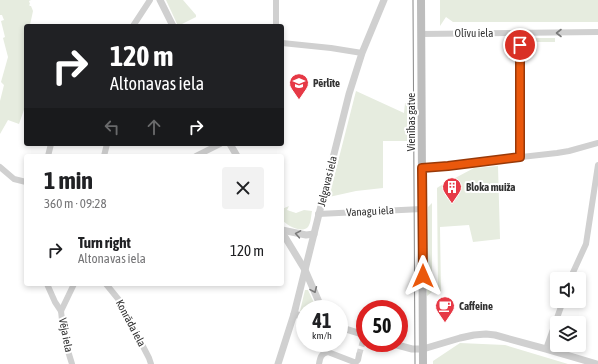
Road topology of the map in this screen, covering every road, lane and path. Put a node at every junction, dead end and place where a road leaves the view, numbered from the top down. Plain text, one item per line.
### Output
1 (150, 0) edge
2 (160, 0) edge
3 (276, 0) edge
4 (384, 0) edge
5 (421, 0) edge
6 (133, 24) edge
7 (172, 24) edge
8 (276, 24) edge
9 (598, 32) edge
10 (520, 33) junction
11 (421, 34) junction
12 (284, 43) edge
13 (362, 53) junction
14 (598, 143) edge
15 (216, 146) edge
16 (200, 154) edge
17 (520, 157) junction
18 (598, 165) edge
19 (0, 166) edge
20 (422, 168) junction
21 (24, 182) edge
22 (422, 209) junction
23 (318, 214) junction
24 (284, 231) edge
25 (284, 234) edge
26 (314, 234) junction
27 (305, 270) junction
28 (573, 272) edge
29 (48, 286) edge
30 (73, 286) edge
31 (108, 286) edge
32 (318, 300) edge
33 (561, 308) edge
34 (62, 311) junction
35 (294, 314) joint
36 (408, 348) edge
37 (423, 349) junction
38 (546, 349) junction
39 (359, 354) dead end
40 (72, 364) edge
41 (151, 364) edge
42 (278, 364) edge
43 (319, 364) edge
44 (423, 364) edge
45 (597, 364) edge

1 - 6 street
2 - 7 street
3 - 8 street
4 - 13 street, Jelgavas iela
5 - 11 main road, Vienības gatve
9 -> 10 street, Olīvu iela
10 - 11 street, Olīvu iela
10 - 17 street
11 - 20 main road, Vienības gatve
12 - 13 street
13 - 23 street, Jelgavas iela
14 - 17 street
15 - 16 street
17 - 20 street
18 - 28 street
19 - 21 street
20 - 22 main road, Vienības gatve
22 - 23 street, Vanagu iela
22 - 37 main road, Vienības gatve
23 - 26 street, Jelgavas iela
26 -> 24 street
25 - 27 street
26 - 27 street, Jelgavas iela
27 -> 32 street
27 - 35 street, Jelgavas iela
29 - 34 street
30 - 34 street, Vēja iela
31 - 41 street, Konrāda iela
33 - 38 street
34 - 40 street, Vēja iela
35 - 42 street, Jelgavas iela
36 - 37 street
37 - 38 street
37 - 44 main road, Vienības gatve
38 - 45 street
39 - 43 street

